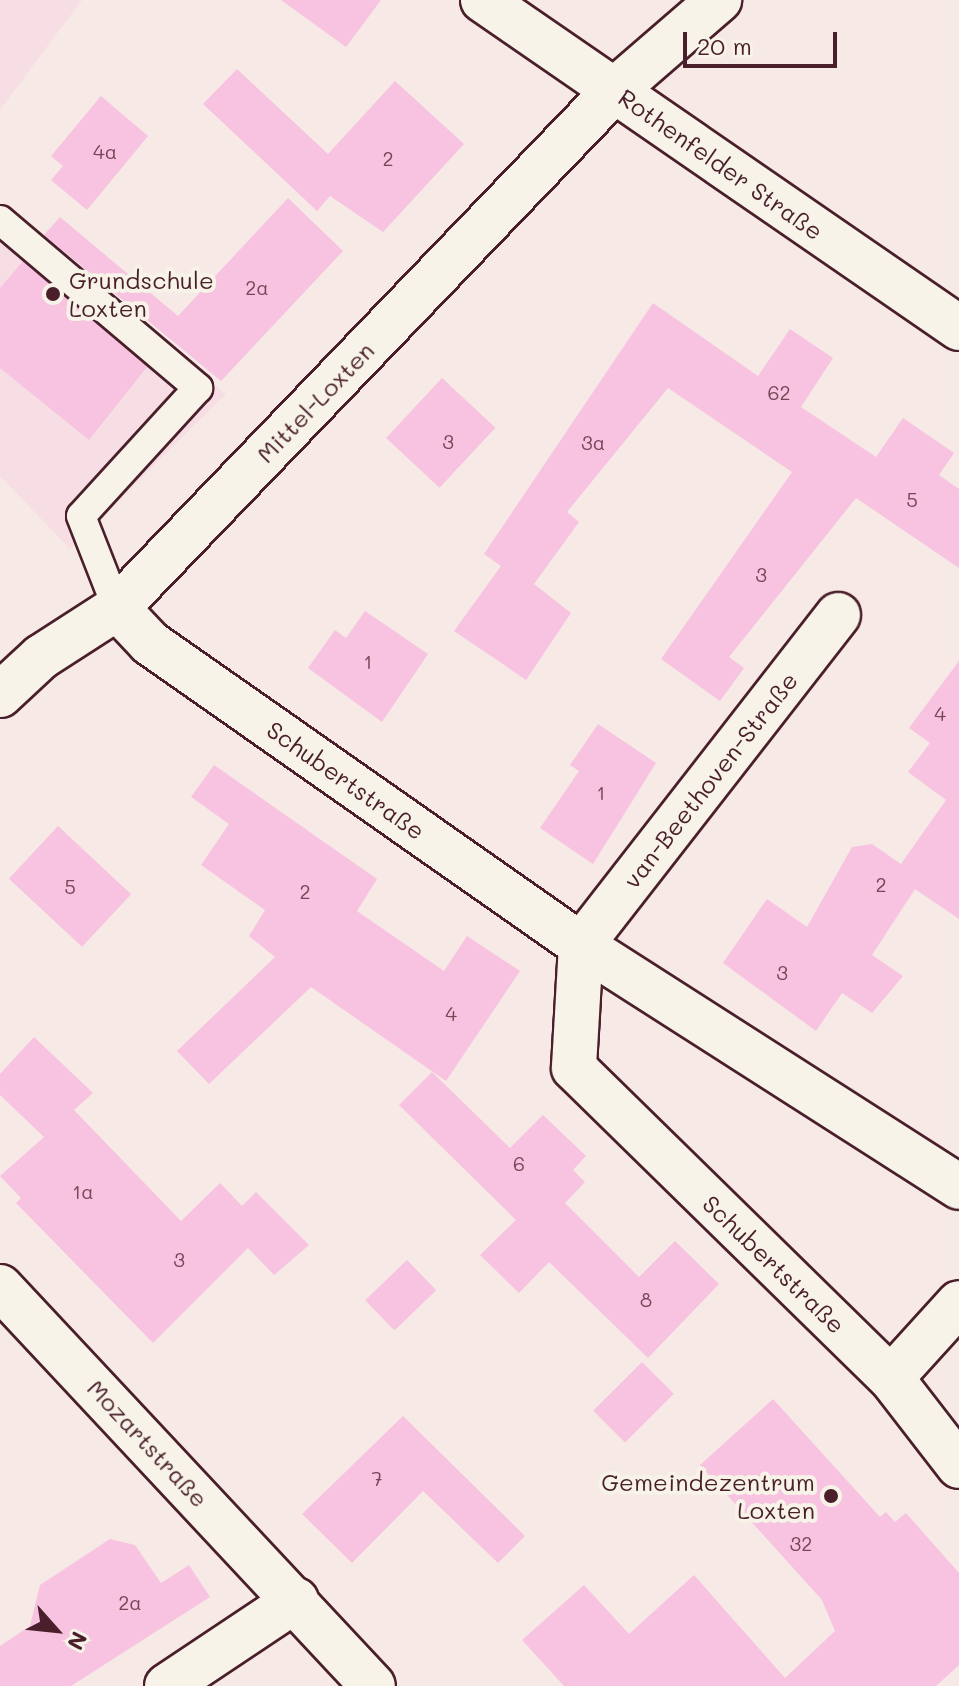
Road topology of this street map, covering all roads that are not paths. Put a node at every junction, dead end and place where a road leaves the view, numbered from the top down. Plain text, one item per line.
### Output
1 (483, 0) edge
2 (719, 0) edge
3 (615, 90) junction
4 (0, 220) edge
5 (959, 328) edge
6 (117, 608) junction
7 (838, 615) dead end
8 (0, 695) edge
9 (581, 945) junction
10 (959, 1187) edge
11 (0, 1287) edge
12 (959, 1303) edge
13 (891, 1378) junction
14 (959, 1466) edge
15 (296, 1600) junction
16 (167, 1686) edge
17 (373, 1686) edge

1 - 3 street, Rothenfelder Straße
2 - 3 street, Mittel-Loxten
3 - 5 street, Rothenfelder Straße
3 - 6 street, Mittel-Loxten
4 - 6 lane
6 - 8 street, Mittel-Loxten
6 - 9 street, Schubertstraße
7 - 9 street, van-Beethoven-Straße
9 - 10 street, Schubertstraße
9 - 13 street, Schubertstraße
11 - 15 street, Mozartstraße
12 - 13 street
13 - 14 street, Schubertstraße
15 - 16 street
15 - 17 street, Mozartstraße

